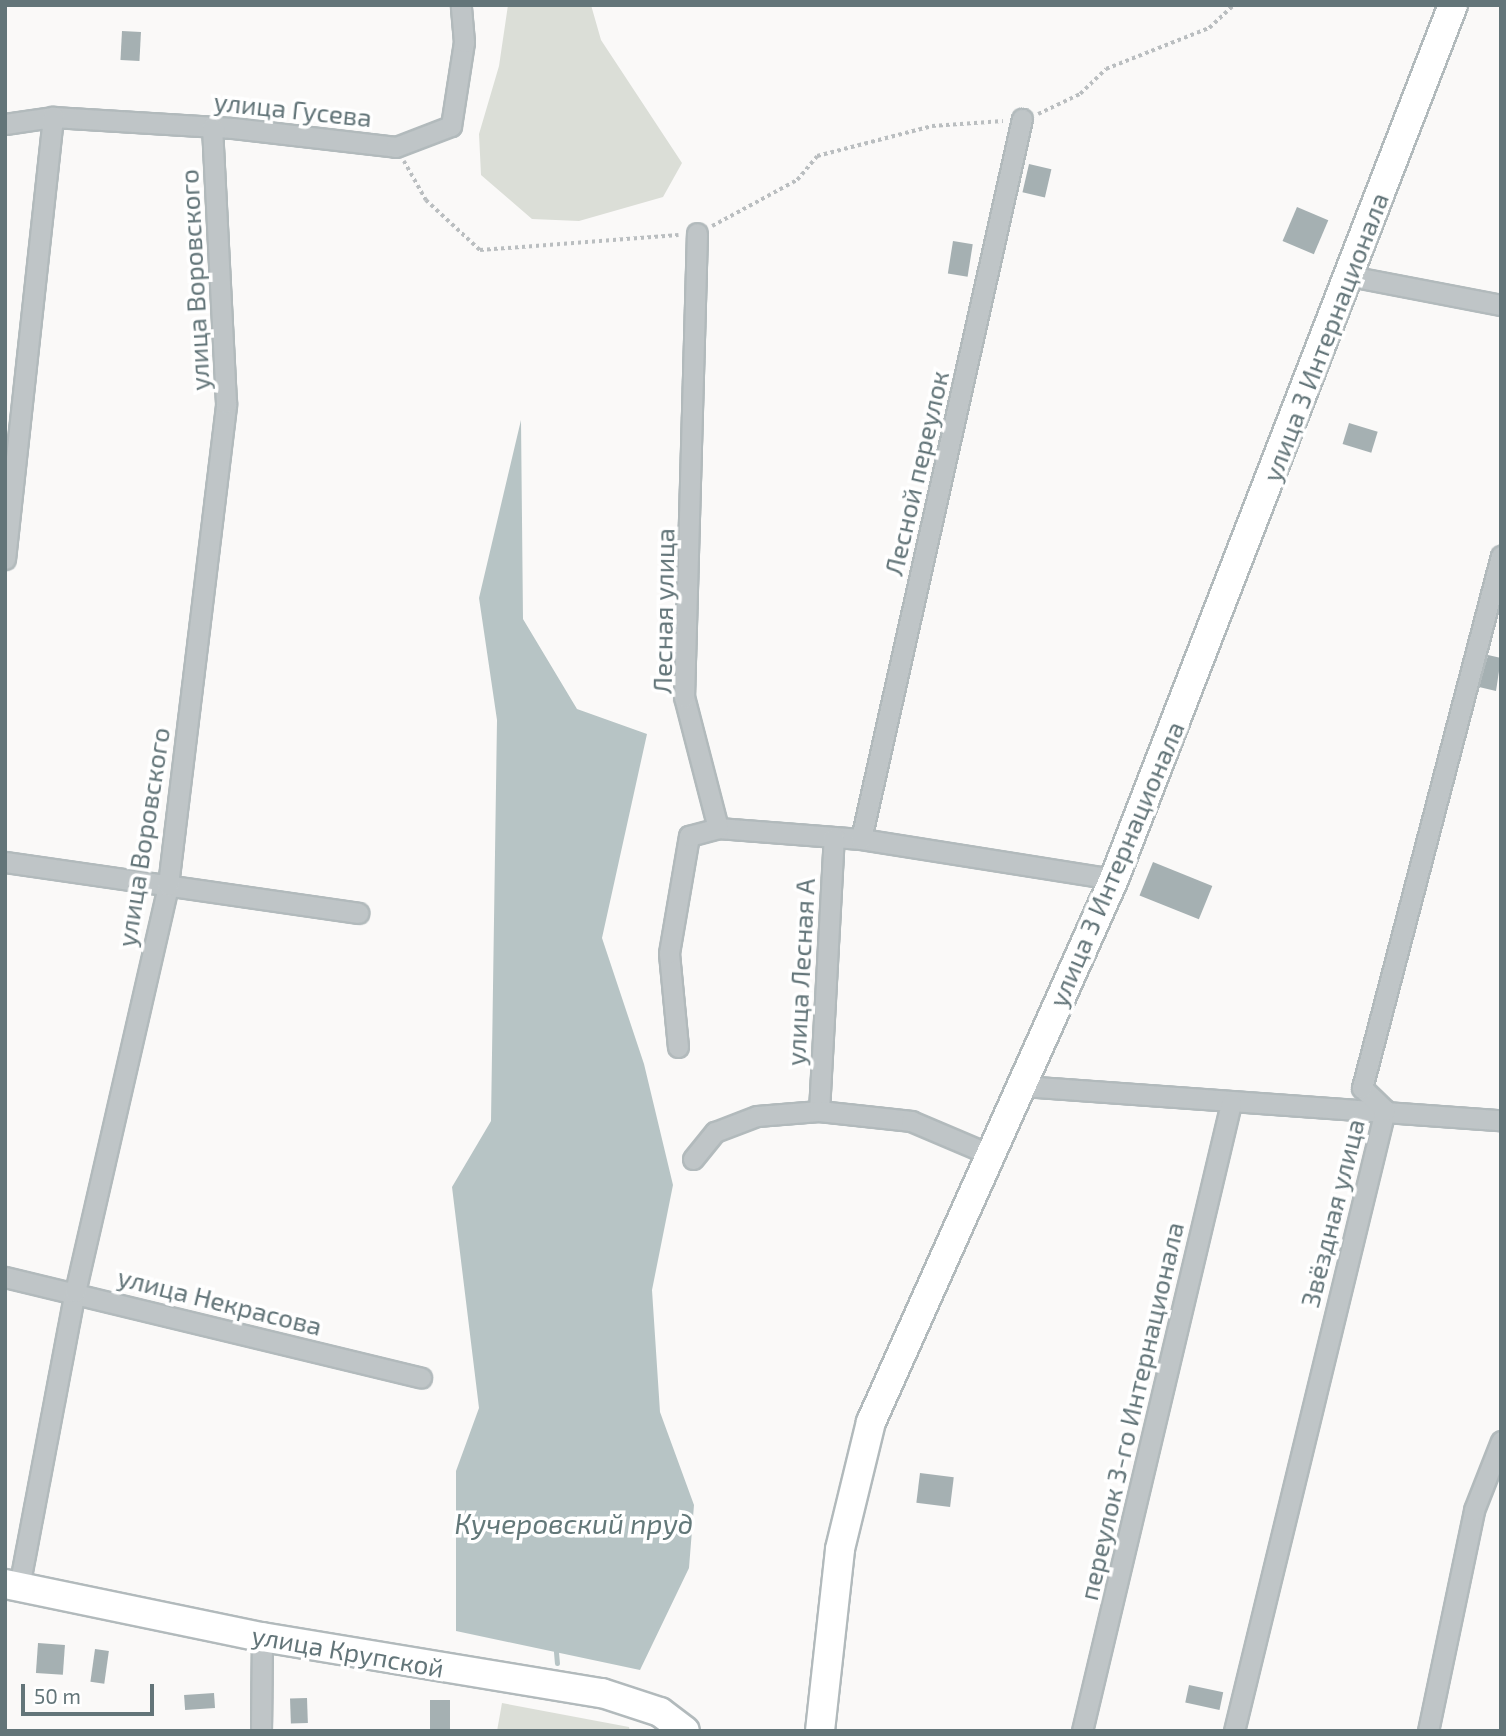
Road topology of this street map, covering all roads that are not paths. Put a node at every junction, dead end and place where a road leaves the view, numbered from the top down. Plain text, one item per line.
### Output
1 (461, 5) edge
2 (1453, 5) edge
3 (53, 117) junction
4 (1023, 119) road end
5 (5, 124) edge
6 (212, 127) junction
7 (697, 233) road end
8 (1350, 276) junction
9 (1501, 305) edge
10 (1501, 556) edge
11 (5, 559) edge
12 (718, 828) junction
13 (834, 836) junction
14 (861, 839) junction
15 (5, 862) edge
16 (1114, 879) junction
17 (168, 885) junction
18 (358, 913) dead end
19 (678, 1046) dead end
20 (1022, 1086) junction
21 (1231, 1104) junction
22 (1385, 1110) junction
23 (819, 1111) junction
24 (1501, 1120) edge
25 (990, 1155) junction
26 (693, 1159) dead end
27 (5, 1277) edge
28 (75, 1292) junction
29 (421, 1378) dead end
30 (1501, 1441) edge
31 (12, 1586) edge
32 (262, 1637) junction
33 (261, 1731) edge
34 (685, 1731) edge
35 (820, 1731) edge
36 (1082, 1731) edge
37 (1234, 1731) edge
38 (1428, 1731) edge

1 - 6 street, улица Гусева
2 - 8 street, улица 3 Интернационала
3 - 5 street, улица Гусева
3 - 6 street, улица Гусева
3 - 11 street
4 - 14 street, Лесной переулок
6 - 17 street, улица Воровского
7 - 12 street, Лесная улица
8 - 9 street
8 - 16 street, улица 3 Интернационала
10 - 22 street, Звёздная улица
12 - 13 street
12 - 19 street
13 - 14 street
13 - 23 street, улица Лесная А
14 - 16 street
15 - 17 street
16 - 20 street, улица 3 Интернационала
17 - 18 street
17 - 28 street, улица Воровского
20 - 21 street
20 - 25 street, улица 3 Интернационала
21 - 22 street
21 - 36 street, переулок 3-го Интернационала
22 - 24 street
22 - 37 street, Звёздная улица
23 - 25 street
23 - 26 street
25 - 35 street, улица 3 Интернационала
27 - 28 street, улица Некрасова
28 - 29 street, улица Некрасова
28 - 31 street, улица Воровского
30 - 38 street
31 - 32 street, улица Крупской
32 - 33 street
32 - 34 street, улица Крупской

